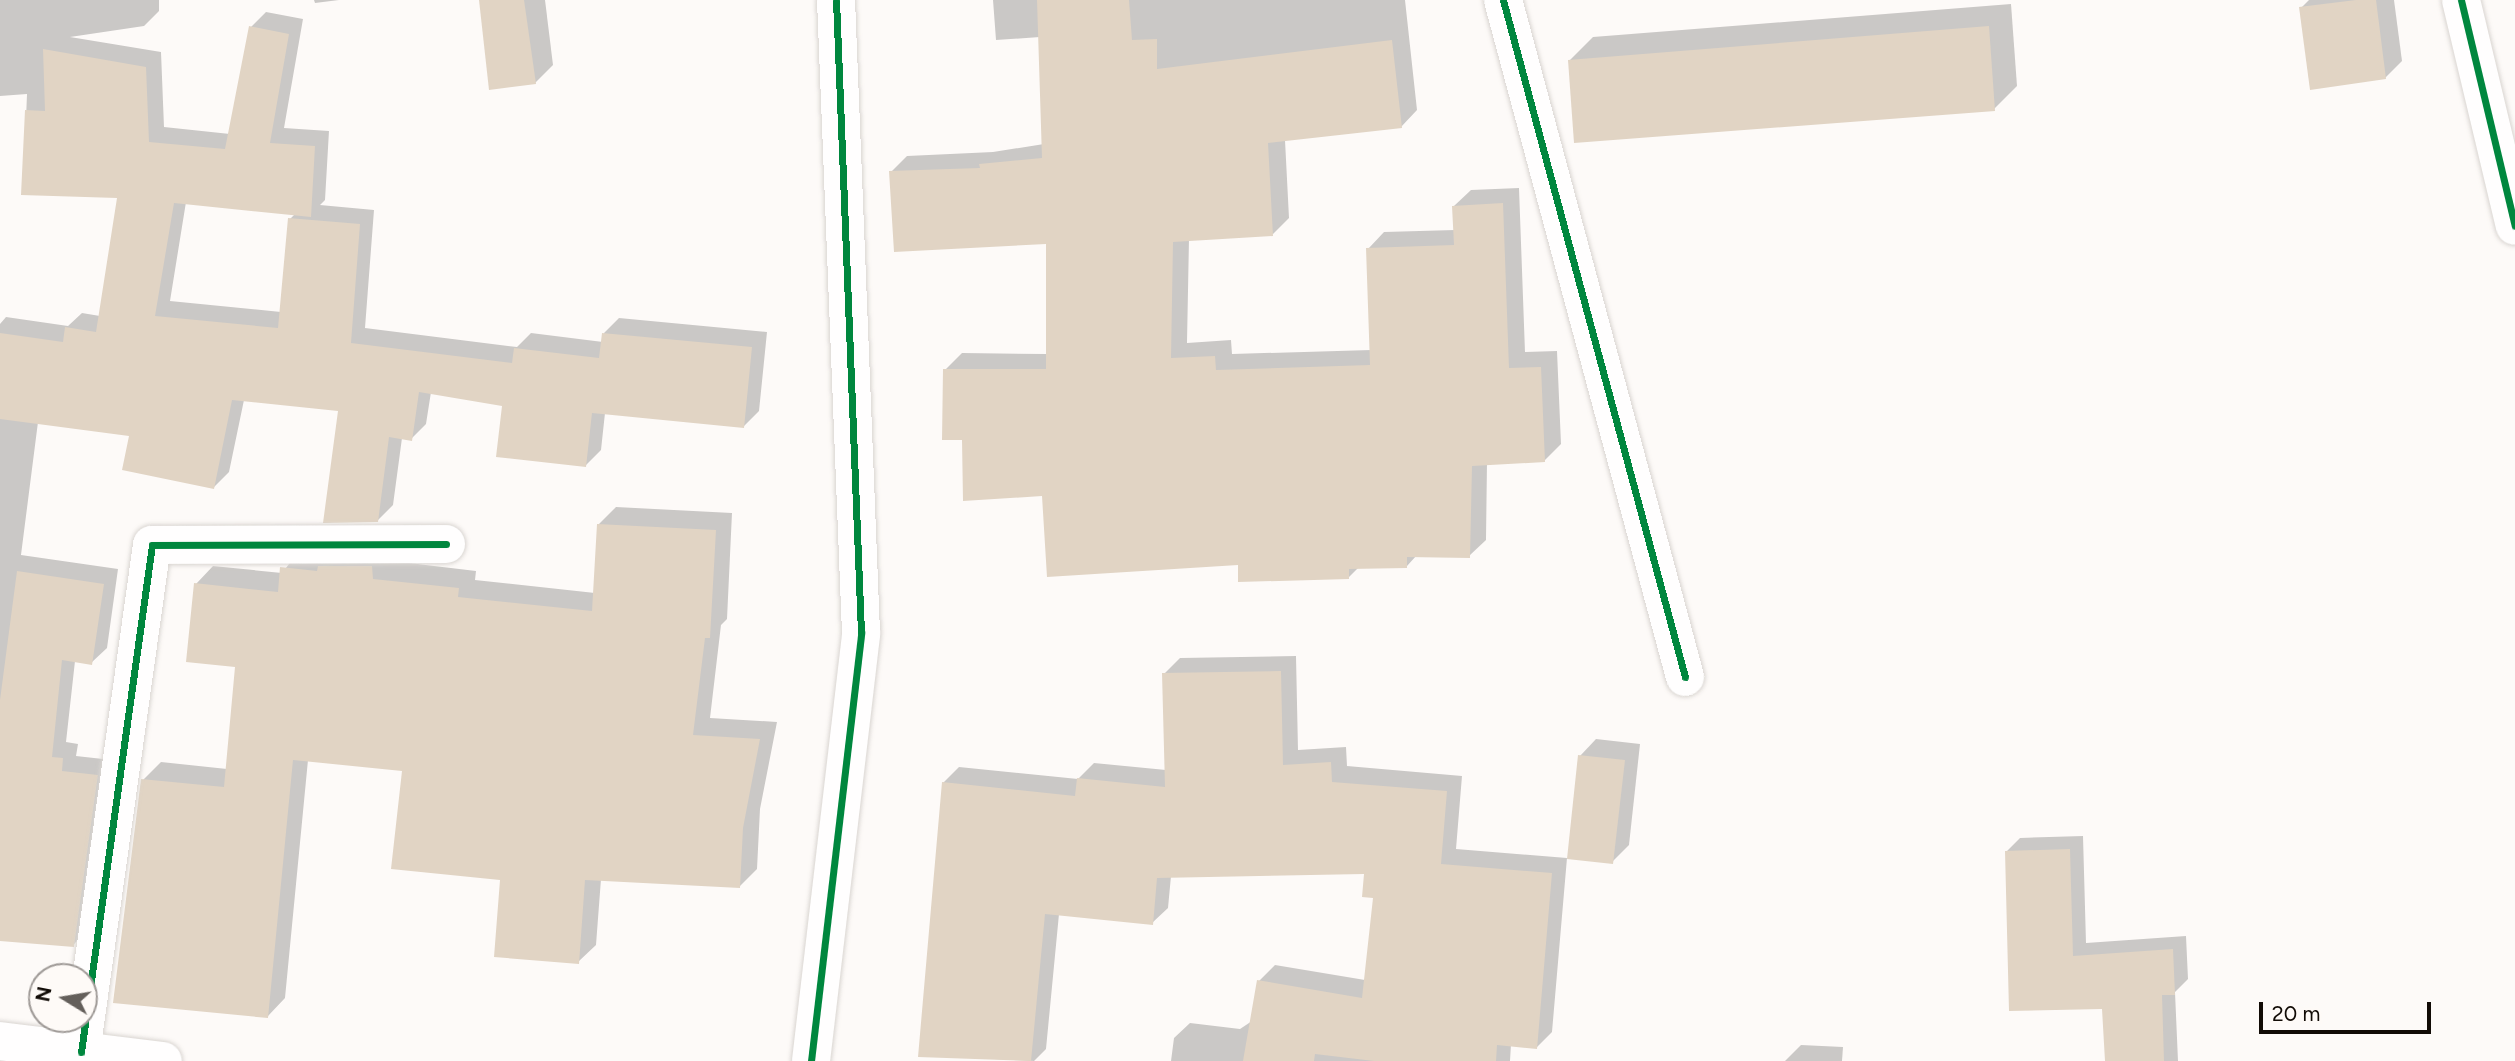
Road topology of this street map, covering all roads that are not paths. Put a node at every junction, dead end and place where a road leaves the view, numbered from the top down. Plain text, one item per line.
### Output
1 (836, 0) edge
2 (1503, 0) edge
3 (2461, 0) edge
4 (2515, 226) edge
5 (446, 544) dead end
6 (1685, 677) dead end
7 (0, 1041) edge
8 (81, 1052) junction
9 (163, 1061) edge
10 (811, 1061) edge

1 - 10 street
2 - 6 street
3 - 4 street
5 - 8 street
7 - 8 street
8 - 9 street

